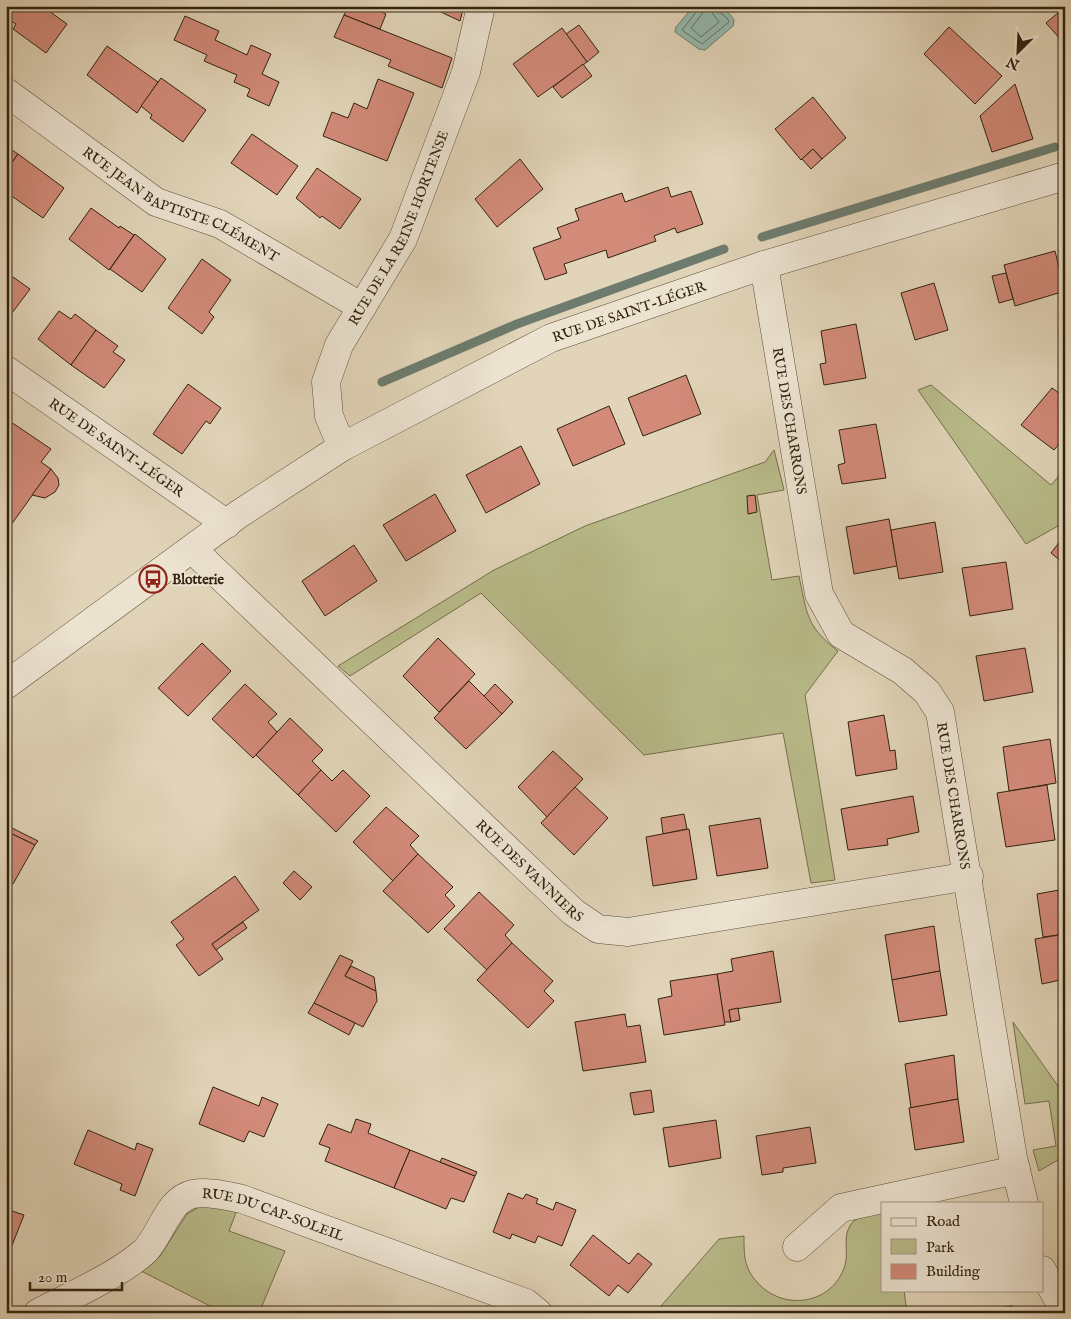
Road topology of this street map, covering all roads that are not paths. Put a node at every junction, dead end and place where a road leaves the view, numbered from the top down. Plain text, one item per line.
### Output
1 (481, 6) edge
2 (6, 92) edge
3 (1065, 176) edge
4 (764, 265) junction
5 (362, 308) junction
6 (6, 370) edge
7 (342, 446) junction
8 (227, 524) junction
9 (193, 550) junction
10 (6, 685) edge
11 (969, 876) junction
12 (1016, 1170) junction
13 (1024, 1202) edge
14 (797, 1247) dead end
15 (1044, 1274) edge
16 (1065, 1312) edge
17 (38, 1313) edge
18 (538, 1313) edge

1 - 5 street, RUE DE LA REINE HORTENSE
2 - 5 street, RUE JEAN BAPTISTE CLÉMENT
3 - 4 street, RUE DE SAINT-LÉGER
4 - 7 street, RUE DE SAINT-LÉGER
4 - 11 street, RUE DES CHARRONS
5 - 7 street, RUE DE LA REINE HORTENSE
6 - 8 street, RUE DE SAINT-LÉGER
7 - 8 street, RUE DE SAINT-LÉGER
8 - 9 street, RUE DE SAINT-LÉGER
9 - 10 street, RUE DE SAINT-LÉGER
9 - 11 street, RUE DES VANNIERS
11 - 12 street, RUE DES CHARRONS
12 - 13 street, RUE DES CHARRONS
12 - 14 street
15 - 16 street
17 - 18 street, RUE DU CAP-SOLEIL

